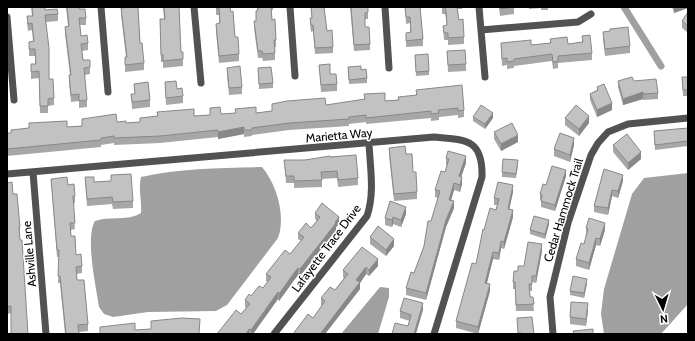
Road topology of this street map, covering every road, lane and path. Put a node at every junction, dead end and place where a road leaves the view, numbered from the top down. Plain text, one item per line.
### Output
1 (101, 7) edge
2 (194, 7) edge
3 (290, 7) edge
4 (384, 7) edge
5 (479, 7) edge
6 (591, 14) dead end
7 (7, 17) edge
8 (481, 30) junction
9 (389, 68) dead end
10 (295, 76) dead end
11 (485, 77) dead end
12 (201, 83) dead end
13 (108, 92) dead end
14 (14, 100) dead end
15 (688, 118) edge
16 (369, 143) junction
17 (33, 172) junction
18 (7, 174) edge
19 (46, 334) edge
20 (274, 334) edge
21 (434, 334) edge
22 (553, 334) edge

1 - 13 street
2 - 12 street
3 - 10 street
4 - 9 street
5 - 8 street
6 - 8 street
7 - 14 street
8 - 11 street
15 - 22 street, Cedar Hammock Trail
16 - 17 street, Marietta Way
16 - 20 street, Lafayette Trace Drive
16 - 21 street, Marietta Way
17 - 18 street, Marietta Way
17 - 19 street, Ashville Lane

